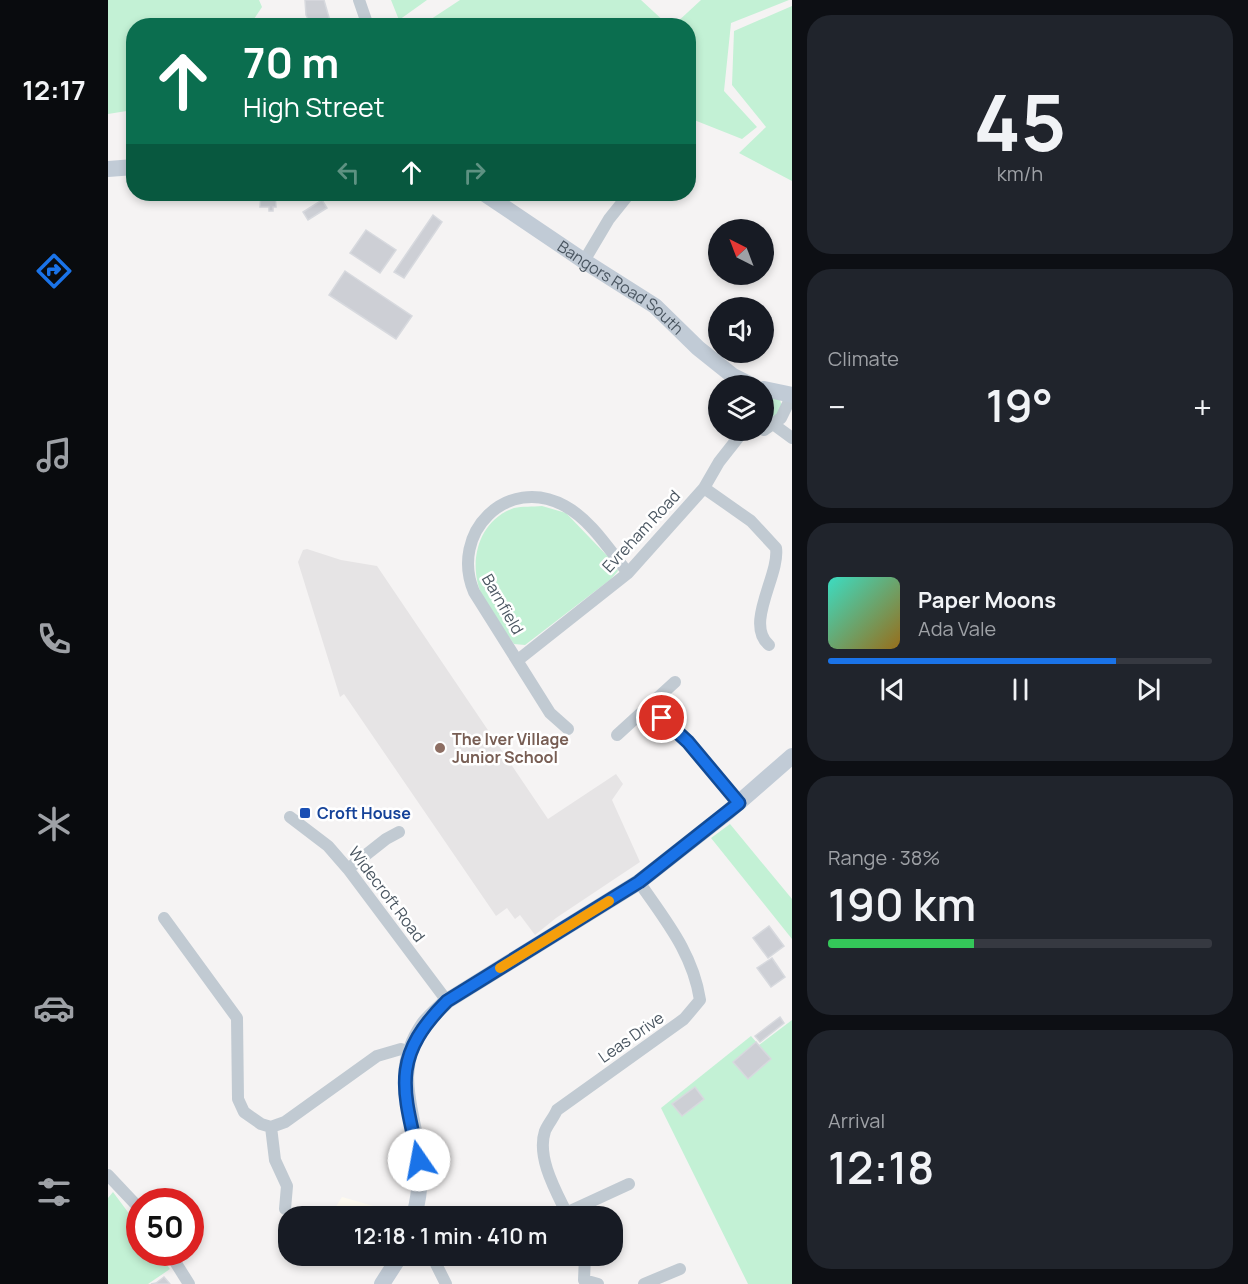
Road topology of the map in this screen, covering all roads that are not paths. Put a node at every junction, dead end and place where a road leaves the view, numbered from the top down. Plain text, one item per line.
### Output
1 (359, 0) edge
2 (365, 18) edge
3 (126, 168) edge
4 (108, 169) edge
5 (495, 201) edge
6 (623, 201) edge
7 (584, 261) junction
8 (727, 375) edge
9 (774, 391) edge
10 (792, 395) edge
11 (774, 423) edge
12 (774, 431) edge
13 (792, 438) edge
14 (734, 441) edge
15 (704, 488) junction
16 (628, 573) junction
17 (769, 645) dead end
18 (518, 660) junction
19 (675, 682) dead end
20 (649, 706) junction
21 (568, 729) dead end
22 (617, 735) dead end
23 (792, 756) edge
24 (739, 803) junction
25 (290, 818) dead end
26 (399, 832) dead end
27 (348, 869) junction
28 (639, 882) junction
29 (164, 918) dead end
30 (447, 1001) junction
31 (410, 1053) junction
32 (272, 1127) junction
33 (108, 1175) edge
34 (629, 1184) dead end
35 (126, 1194) edge
36 (285, 1206) edge
37 (416, 1206) edge
38 (563, 1206) edge
39 (585, 1206) edge
40 (177, 1266) edge
41 (394, 1266) edge
42 (437, 1266) edge
43 (584, 1266) edge
44 (680, 1269) dead end
45 (583, 1282) edge
46 (189, 1284) edge
47 (382, 1284) edge
48 (446, 1284) edge
49 (598, 1284) edge
50 (644, 1284) edge

1 - 2 street
3 - 4 main road
5 - 7 main road, Bangors Road South
6 - 7 street
7 - 8 main road, Bangors Road South
9 - 10 main road
10 - 11 street
12 - 13 street
14 - 15 street, Evreham Road
15 - 16 street, Evreham Road
15 - 17 street
16 - 18 street, Evreham Road
16 - 18 street, Barnfield
18 - 21 street, Barnfield
19 - 20 street
20 - 22 street
20 - 24 street
23 - 24 main road
24 - 28 main road
25 - 27 street, Widecroft Road
26 - 27 street
27 - 30 street, Widecroft Road
28 - 30 main road
28 - 38 street, Leas Drive
29 - 32 street
30 - 31 main road
31 - 32 street
31 - 37 main road
32 - 36 street
33 - 35 street
34 - 39 street, Leas Drive
40 - 46 street
41 - 47 main road
42 - 48 street
43 - 45 street
44 - 50 street
45 - 49 street

